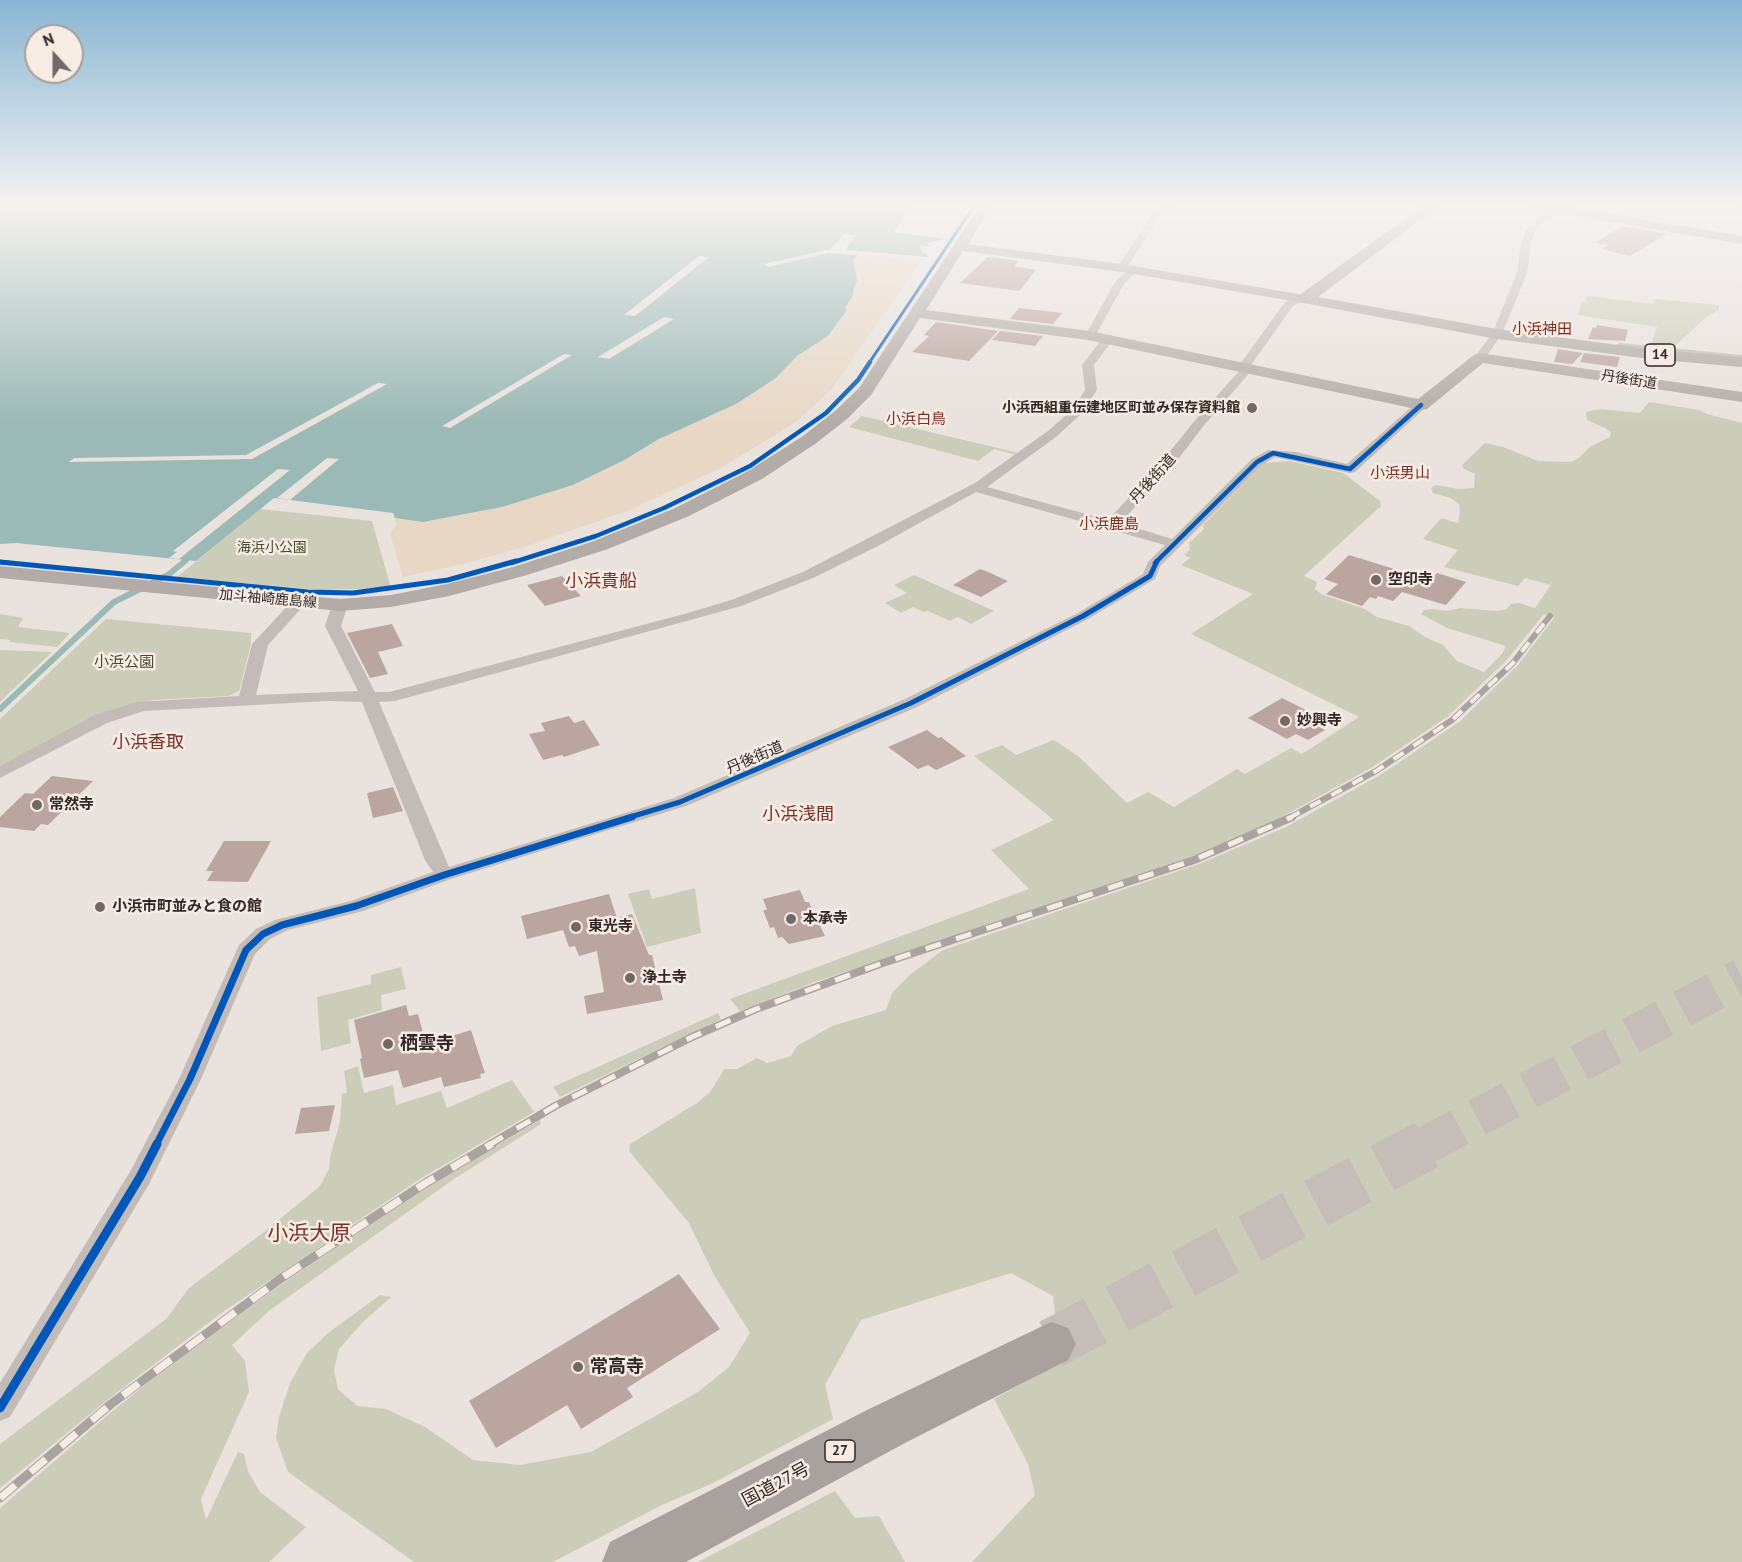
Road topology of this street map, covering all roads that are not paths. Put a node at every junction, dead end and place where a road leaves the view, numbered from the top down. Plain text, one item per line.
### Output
1 (939, 279) edge
2 (1122, 279) edge
3 (1186, 279) edge
4 (1332, 279) edge
5 (1520, 279) edge
6 (1304, 299) junction
7 (916, 313) junction
8 (1498, 332) junction
9 (1090, 336) junction
10 (1106, 341) junction
11 (1480, 358) junction
12 (1742, 360) edge
13 (1246, 367) junction
14 (1742, 398) edge
15 (1421, 405) junction
16 (975, 487) dead end
17 (1111, 525) junction
18 (1175, 544) junction
19 (0, 572) edge
20 (299, 602) junction
21 (340, 605) junction
22 (369, 697) junction
23 (246, 700) junction
24 (0, 773) edge
25 (444, 874) junction
26 (1052, 1344) tunnel mouth
27 (0, 1408) edge
28 (630, 1562) edge

1 - 7 main road, 加斗袖崎鹿島線
2 - 9 street
3 - 6 main road
4 - 6 main road
5 - 8 street
6 - 8 main road, 14
6 - 13 street, 丹後街道
7 - 9 main road
7 - 21 main road, 加斗袖崎鹿島線
8 - 11 street
8 - 12 street
8 - 12 main road, 14
9 - 10 main road
10 - 13 main road
10 - 17 street
11 - 14 main road, 丹後街道
11 - 15 main road
13 - 15 main road
13 - 17 street, 丹後街道
15 - 18 street, 丹後街道
16 - 22 street
17 - 18 street
18 - 25 street, 丹後街道
19 - 20 main road, 加斗袖崎鹿島線
20 - 21 main road, 加斗袖崎鹿島線
20 - 23 street
21 - 22 street
22 - 23 street
22 - 25 street
23 - 24 street
25 - 27 street, 丹後街道
26 - 28 highway, 国道27号 / 27

